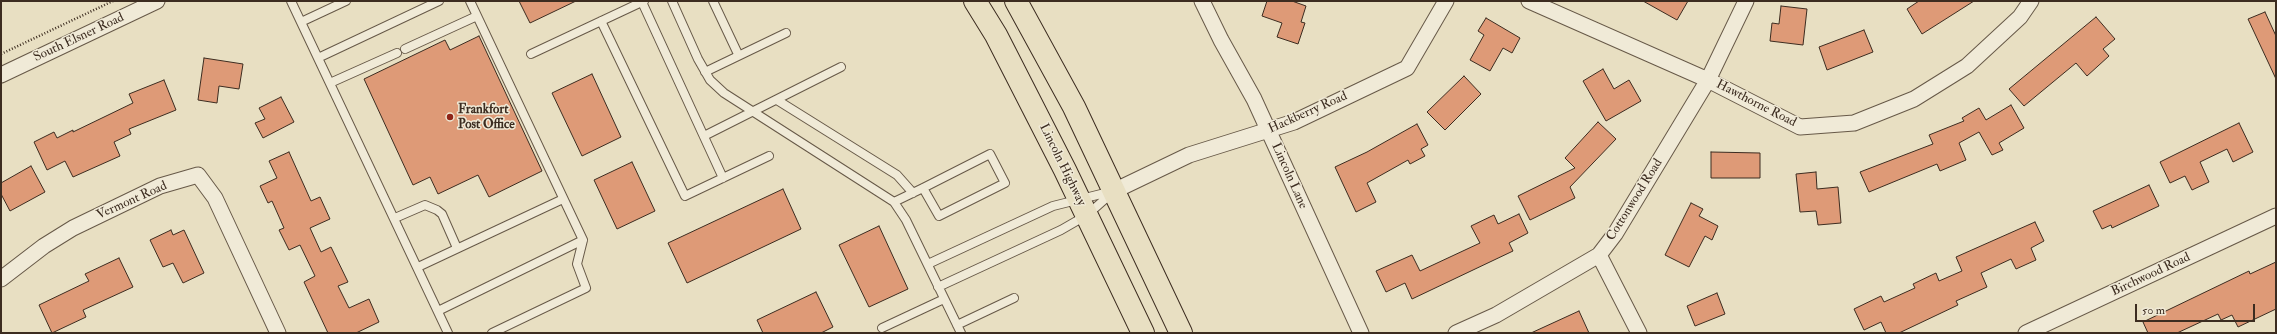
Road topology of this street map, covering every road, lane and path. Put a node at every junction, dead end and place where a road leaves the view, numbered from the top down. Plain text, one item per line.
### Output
1 (113, 1) edge
2 (157, 1) edge
3 (291, 1) edge
4 (346, 1) edge
5 (439, 1) edge
6 (470, 1) edge
7 (672, 1) edge
8 (713, 1) edge
9 (975, 1) edge
10 (1016, 1) edge
11 (1202, 1) edge
12 (1446, 1) edge
13 (1529, 1) edge
14 (1746, 1) edge
15 (2031, 1) edge
16 (643, 2) edge
17 (477, 16) junction
18 (601, 21) junction
19 (301, 22) junction
20 (786, 33) dead end
21 (405, 49) dead end
22 (397, 53) dead end
23 (1, 54) edge
24 (531, 54) dead end
25 (738, 54) junction
26 (318, 58) junction
27 (841, 67) dead end
28 (705, 72) junction
29 (1, 75) edge
30 (1708, 80) junction
31 (330, 83) junction
32 (777, 100) junction
33 (754, 112) junction
34 (1269, 131) junction
35 (704, 136) junction
36 (769, 156) dead end
37 (723, 178) junction
38 (922, 188) junction
39 (1114, 191) junction
40 (913, 193) junction
41 (563, 199) junction
42 (894, 202) junction
43 (1083, 207) junction
44 (2276, 216) edge
45 (395, 218) junction
46 (582, 240) junction
47 (457, 248) junction
48 (1600, 254) junction
49 (928, 264) junction
50 (418, 267) junction
51 (1, 279) edge
52 (938, 286) junction
53 (1014, 298) dead end
54 (944, 299) junction
55 (438, 311) junction
56 (882, 328) dead end
57 (959, 329) edge
58 (278, 333) edge
59 (448, 333) edge
60 (492, 333) edge
61 (1143, 333) edge
62 (1181, 333) edge
63 (1361, 333) edge
64 (1456, 333) edge
65 (1639, 333) edge
66 (2026, 333) edge

1 - 23 path
2 - 29 street, South Elsner Road
3 - 19 lane
4 - 19 lane
5 - 26 lane
6 - 17 lane
7 - 28 lane
8 - 25 lane
9 - 43 main road, Lincoln Highway
10 - 39 main road
11 - 34 street, Lincoln Lane
12 - 34 street, Hackberry Road
13 - 30 street, Hawthorne Road
14 - 30 street, Cottonwood Road
15 - 30 street, Hawthorne Road
16 - 18 lane
16 - 35 lane
17 - 21 lane
17 - 41 lane
18 - 24 lane
18 - 37 lane
19 - 26 lane
20 - 25 lane
22 - 31 lane
25 - 28 lane
26 - 31 lane
27 - 32 lane
28 - 33 lane
30 - 48 street, Cottonwood Road
31 - 45 lane
32 - 33 lane
32 - 40 lane
33 - 35 lane
33 - 42 lane
34 - 39 street, Hackberry Road
34 - 63 street, Lincoln Lane
35 - 37 lane
36 - 37 lane
38 - 38 lane
38 - 40 lane
39 - 43 lane
39 - 43 lane
39 - 62 main road
40 - 42 lane
41 - 46 lane
41 - 47 lane
42 - 49 lane
43 - 49 lane
43 - 52 lane
43 - 61 main road, Lincoln Highway
44 - 66 street, Birchwood Road
45 - 47 lane
45 - 50 lane
46 - 55 lane
46 - 60 lane
47 - 50 lane
48 - 64 street, Cottonwood Road
48 - 65 street
49 - 52 lane
50 - 55 lane
51 - 58 street, Vermont Road
52 - 54 lane
53 - 57 lane
54 - 56 lane
54 - 57 lane
55 - 59 lane

